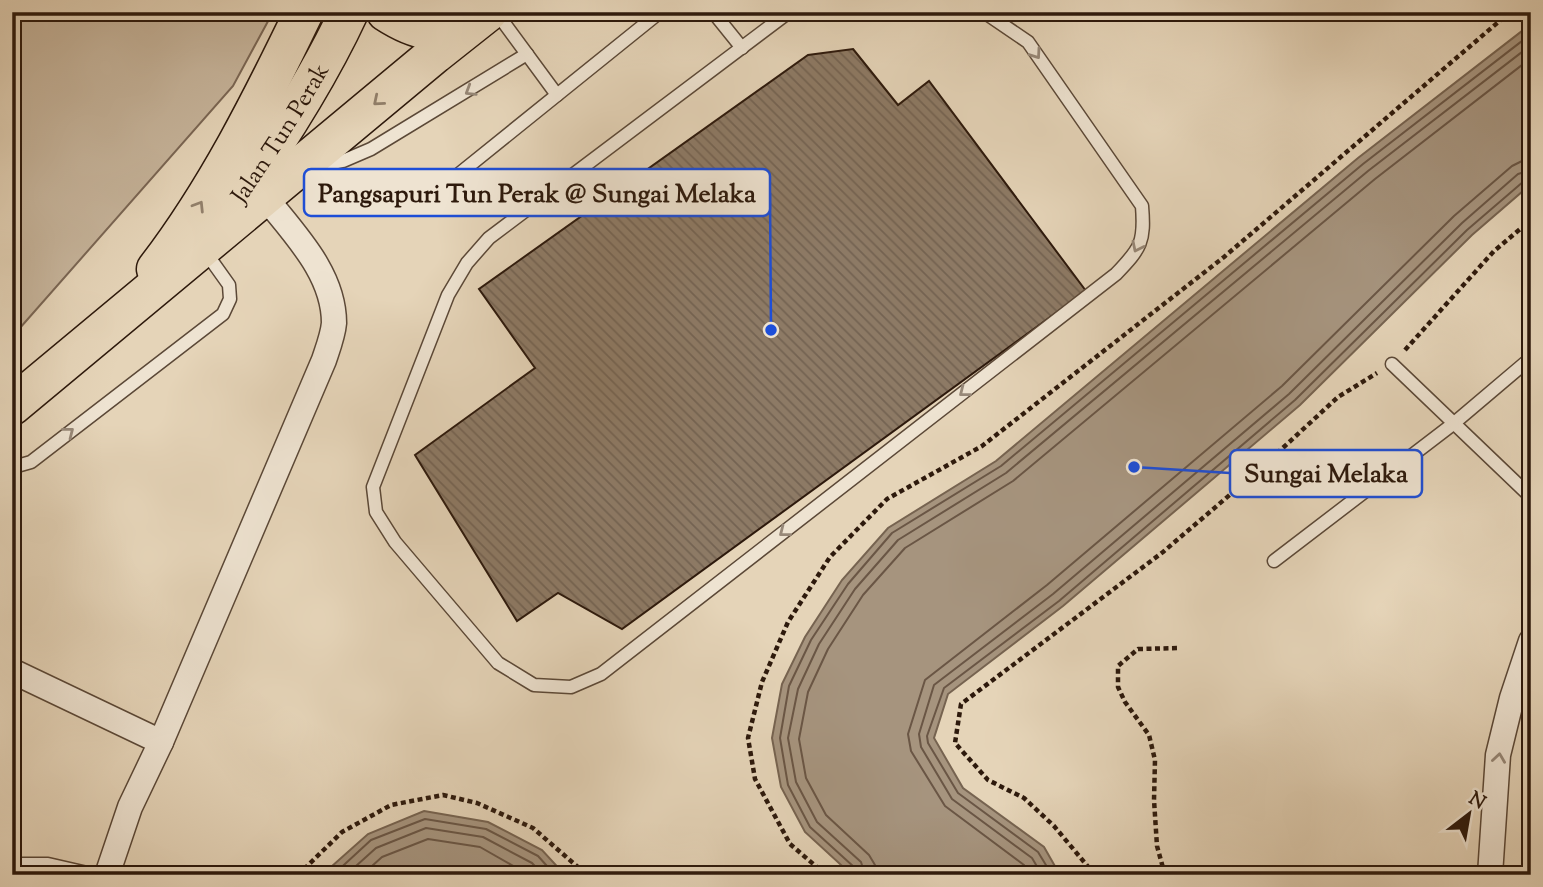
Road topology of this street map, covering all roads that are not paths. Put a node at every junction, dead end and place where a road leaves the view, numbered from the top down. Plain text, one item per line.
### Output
1 (304, 12) edge
2 (349, 12) edge
3 (386, 12) edge
4 (488, 12) edge
5 (496, 12) edge
6 (660, 12) edge
7 (713, 12) edge
8 (789, 12) edge
9 (984, 12) edge
10 (742, 48) junction
11 (527, 54) junction
12 (557, 94) junction
13 (296, 171) junction
14 (454, 178) dead end
15 (265, 197) junction
16 (202, 248) junction
17 (116, 321) junction
18 (1531, 358) edge
19 (1392, 364) road end
20 (12, 406) edge
21 (1453, 424) junction
22 (12, 465) edge
23 (1531, 497) edge
24 (1275, 561) dead end
25 (1531, 642) edge
26 (12, 671) edge
27 (161, 742) junction
28 (12, 864) edge
29 (96, 875) edge
30 (107, 875) edge
31 (1490, 875) edge

17 -> 1 main road
2 - 16 main road, Jalan Tun Perak
3 - 4 main road
4 -> 13 main road, Jalan Tun Perak
5 - 11 lane
6 - 12 lane
7 - 10 lane
8 - 10 lane
9 -> 10 lane
11 - 12 lane
11 -> 13 lane
12 - 14 lane
13 - 15 main road, Jalan Tun Perak
15 - 16 main road, Jalan Tun Perak
15 - 27 street
16 - 17 main road, Jalan Tun Perak
22 -> 16 lane
17 - 20 main road, Jalan Tun Perak
18 - 21 lane
19 - 21 lane
21 - 23 lane
21 - 24 lane
31 -> 25 street
26 - 27 street
27 - 30 street
28 - 29 lane

